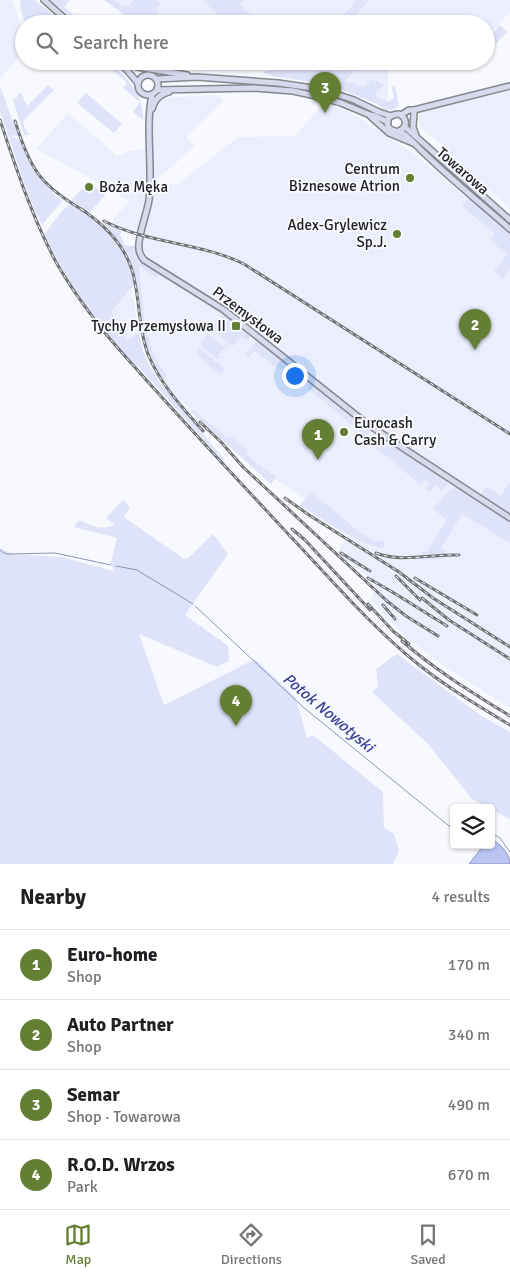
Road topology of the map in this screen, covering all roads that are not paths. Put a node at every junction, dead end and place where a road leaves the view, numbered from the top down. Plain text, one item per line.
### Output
1 (44, 0) edge
2 (62, 15) edge
3 (127, 70) edge
4 (128, 70) edge
5 (152, 70) edge
6 (142, 77) junction
7 (197, 77) junction
8 (157, 79) junction
9 (138, 84) junction
10 (510, 86) edge
11 (157, 90) junction
12 (174, 90) junction
13 (144, 94) junction
14 (152, 95) junction
15 (149, 107) junction
16 (414, 110) junction
17 (370, 115) junction
18 (149, 116) junction
19 (391, 116) junction
20 (402, 116) junction
21 (388, 122) junction
22 (405, 127) junction
23 (399, 131) junction
24 (415, 140) junction
25 (510, 220) edge
26 (510, 229) edge
27 (510, 518) edge

1 - 2 street
3 - 9 street
4 - 6 street
5 - 7 street
6 - 8 street
6 - 9 street
7 - 8 street
7 - 19 street
8 - 11 street
9 - 13 street
10 - 16 street
11 - 12 street
11 - 14 street
12 - 17 street
12 - 18 street
13 - 14 street
13 - 15 street, Przemysłowa
14 - 15 street, Przemysłowa
15 - 18 street, Przemysłowa
16 - 20 street
16 - 24 street
17 - 21 street
17 - 24 street
18 - 27 street, Przemysłowa
19 - 20 street
19 - 21 street
20 - 22 street
21 - 23 street
22 - 23 street
22 - 24 street, Towarowa
23 - 24 street, Towarowa
24 - 25 street, Towarowa
24 - 26 street, Towarowa

